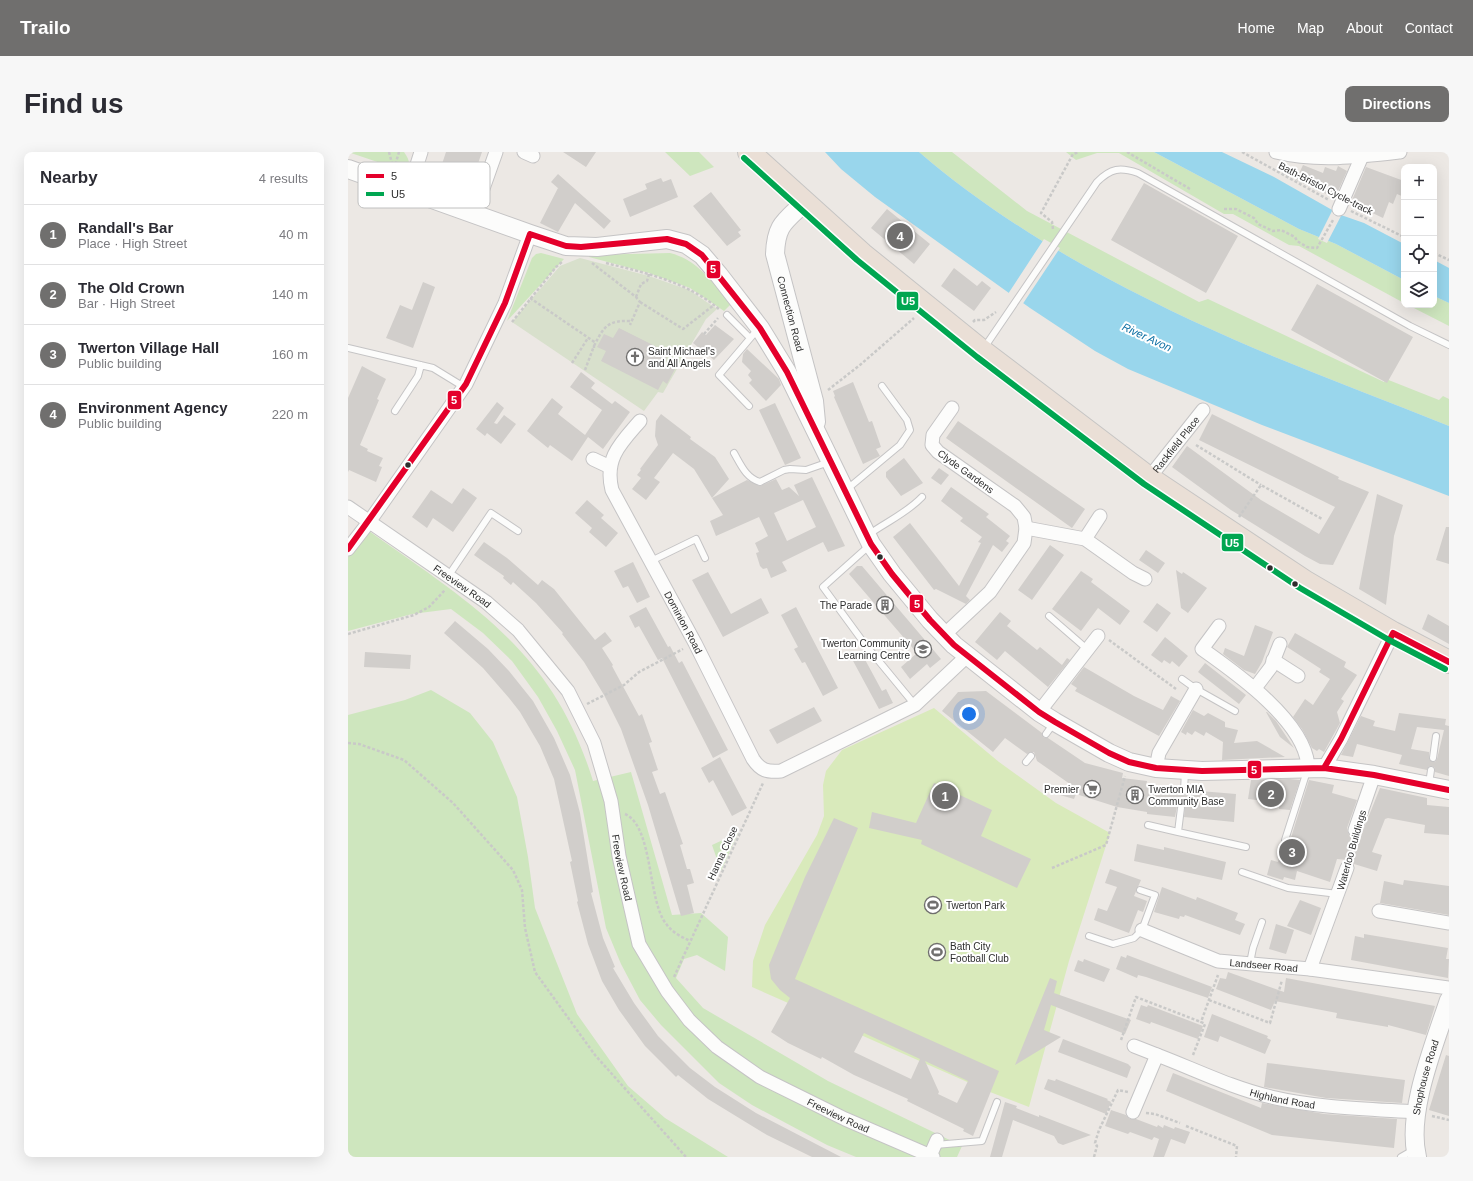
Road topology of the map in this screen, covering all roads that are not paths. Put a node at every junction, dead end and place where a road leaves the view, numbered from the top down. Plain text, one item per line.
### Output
1 (421, 152) edge
2 (496, 152) edge
3 (750, 152) edge
4 (1400, 152) edge
5 (1284, 153) edge
6 (1379, 153) edge
7 (1362, 156) junction
8 (418, 162) edge
9 (348, 169) edge
10 (490, 169) edge
11 (358, 172) edge
12 (804, 203) junction
13 (1339, 207) road end
14 (458, 208) edge
15 (476, 208) edge
16 (474, 214) junction
17 (530, 234) junction
18 (727, 315) road end
19 (755, 333) junction
20 (1449, 345) edge
21 (348, 348) edge
22 (982, 351) junction
23 (421, 365) junction
24 (882, 386) dead end
25 (464, 387) junction
26 (749, 406) dead end
27 (952, 408) dead end
28 (1203, 410) dead end
29 (395, 411) dead end
30 (640, 421) dead end
31 (816, 434) junction
32 (734, 453) dead end
33 (593, 459) dead end
34 (830, 461) junction
35 (610, 467) junction
36 (1149, 478) junction
37 (845, 492) junction
38 (922, 497) dead end
39 (348, 507) edge
40 (1100, 516) dead end
41 (369, 522) junction
42 (1026, 528) junction
43 (518, 531) dead end
44 (1085, 539) junction
45 (869, 540) junction
46 (348, 549) edge
47 (705, 558) dead end
48 (651, 561) junction
49 (452, 577) junction
50 (1145, 579) dead end
51 (1049, 616) dead end
52 (1219, 626) dead end
53 (1393, 633) junction
54 (944, 635) junction
55 (1098, 636) road end
56 (1280, 644) dead end
57 (1087, 649) junction
58 (967, 656) junction
59 (1273, 660) junction
60 (1449, 662) edge
61 (1298, 676) dead end
62 (1182, 679) dead end
63 (1254, 688) junction
64 (1193, 694) junction
65 (915, 705) junction
66 (1235, 711) dead end
67 (1039, 712) junction
68 (1436, 736) dead end
69 (1031, 756) dead end
70 (1433, 758) dead end
71 (1026, 762) dead end
72 (1156, 768) junction
73 (1316, 768) junction
74 (1185, 771) junction
75 (1374, 775) junction
76 (1184, 790) dead end
77 (1449, 790) edge
78 (1181, 808) dead end
79 (1148, 825) dead end
80 (1355, 830) road end
81 (1178, 832) junction
82 (1285, 840) dead end
83 (1246, 847) dead end
84 (1347, 868) road end
85 (1242, 872) dead end
86 (1140, 890) dead end
87 (1338, 894) junction
88 (1379, 911) dead end
89 (1262, 922) dead end
90 (1449, 923) edge
91 (1142, 930) junction
92 (1088, 936) dead end
93 (1250, 963) junction
94 (1310, 969) junction
95 (1449, 988) edge
96 (1449, 1000) edge
97 (1134, 1046) road end
98 (1156, 1055) junction
99 (997, 1102) dead end
100 (1133, 1112) dead end
101 (1416, 1112) junction
102 (934, 1150) edge
103 (1411, 1154) edge

1 - 8 street
2 - 10 street
3 - 12 highway
4 - 6 street
5 - 7 street
6 - 7 street
7 - 13 street
9 - 11 street
12 - 22 highway
12 - 31 street, Connection Road
14 - 16 street
15 - 16 street
16 - 17 street
17 - 19 street
17 - 25 street
18 - 19 lane
19 - 26 lane
19 - 31 street
20 - 22 lane
21 - 23 lane
22 - 36 highway
23 - 25 lane
23 - 29 lane
24 - 37 lane
25 - 41 street
27 - 42 street, Clyde Gardens
28 - 36 street, Rackfield Place
30 - 35 street, Dominion Road
31 - 34 street
32 - 34 lane
33 - 35 street
34 - 37 street
35 - 48 street, Dominion Road
36 - 53 highway
37 - 45 street
38 - 45 lane
39 - 41 street, Freeview Road
40 - 44 street
41 - 46 street
41 - 49 street, Freeview Road
42 - 44 street
42 - 54 street
43 - 49 lane
44 - 50 street
45 - 54 street
45 - 65 lane
47 - 48 lane
48 - 65 street, Dominion Road
49 - 102 street, Freeview Road
51 - 57 lane
52 - 63 street
53 - 60 highway
53 - 73 street
54 - 58 street
55 - 57 street
56 - 59 street
57 - 67 street
58 - 65 street
58 - 67 street
59 - 61 street
59 - 63 street
62 - 64 lane
63 - 73 street
64 - 66 lane
64 - 72 street
67 - 72 street
68 - 70 lane
69 - 71 lane
72 - 74 street
73 - 74 street
73 - 75 street
73 - 82 lane
74 - 76 lane
75 - 77 street
75 - 80 street, Waterloo Buildings
78 - 81 lane
79 - 81 lane
81 - 83 lane
84 - 87 street, Waterloo Buildings
85 - 87 lane
86 - 91 lane
87 - 94 street, Waterloo Buildings
88 - 90 street
89 - 93 lane
91 - 92 lane
91 - 93 street, Landseer Road
93 - 94 street, Landseer Road
94 - 95 street, Landseer Road
96 - 101 street, Shophouse Road
97 - 98 street, Highland Road
98 - 100 street
98 - 101 street, Highland Road
99 - 102 lane
101 - 103 street, Shophouse Road

